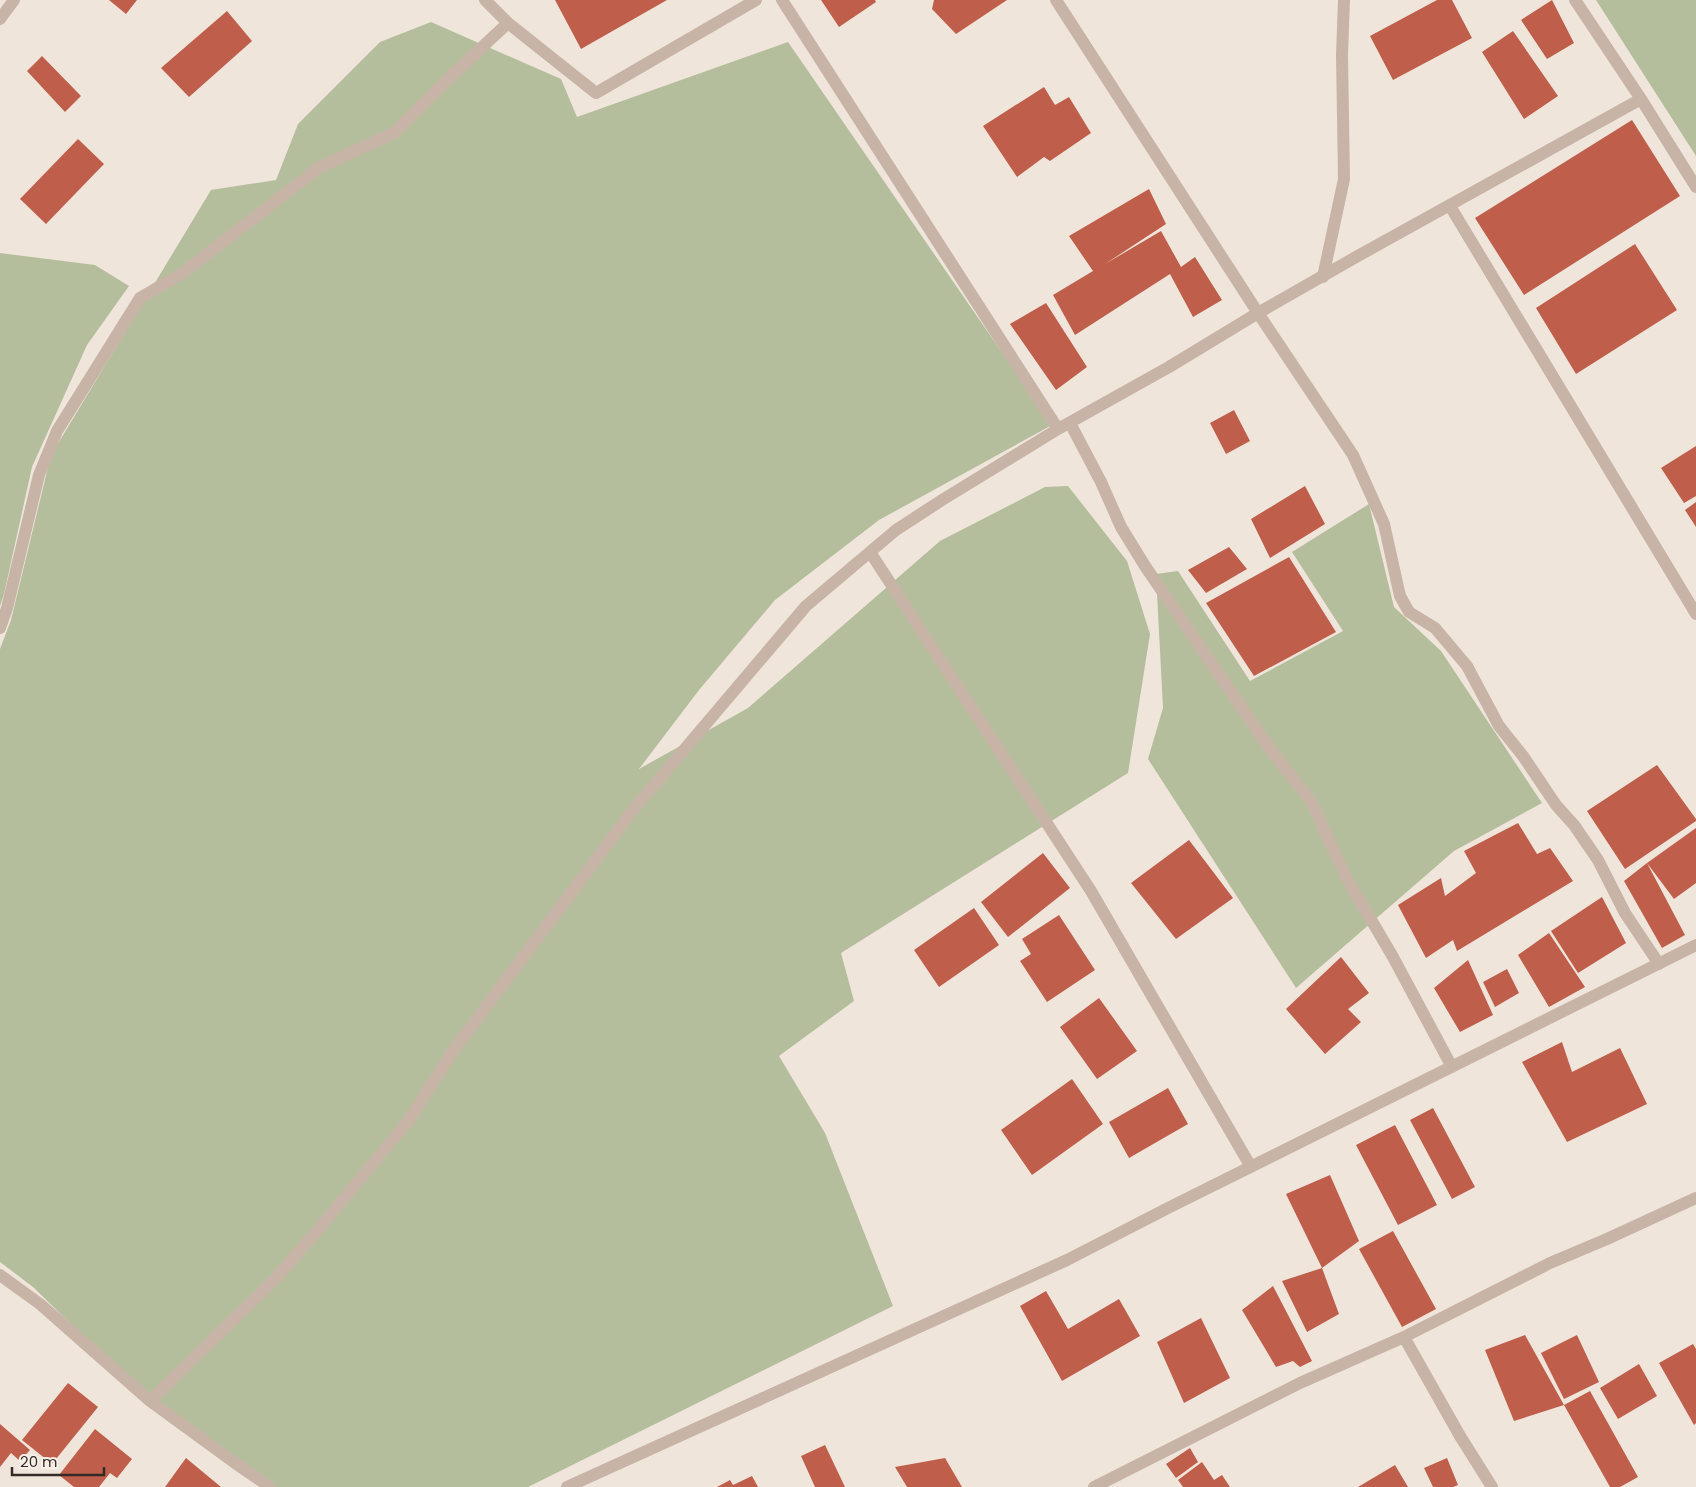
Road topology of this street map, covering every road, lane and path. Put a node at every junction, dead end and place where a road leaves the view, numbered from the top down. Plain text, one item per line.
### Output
1 (14, 0) edge
2 (485, 0) edge
3 (756, 0) edge
4 (782, 0) edge
5 (1056, 0) edge
6 (1344, 0) edge
7 (1575, 0) edge
8 (0, 19) edge
9 (508, 23) junction
10 (1641, 99) junction
11 (1696, 187) edge
12 (1450, 206) junction
13 (1323, 277) junction
14 (1258, 313) junction
15 (1070, 423) junction
16 (1058, 429) junction
17 (870, 552) junction
18 (1696, 614) edge
19 (0, 628) edge
20 (1696, 945) edge
21 (1659, 964) junction
22 (1452, 1067) junction
23 (1251, 1167) junction
24 (1696, 1198) edge
25 (0, 1275) edge
26 (1404, 1337) junction
27 (150, 1401) junction
28 (270, 1487) edge
29 (567, 1487) edge
30 (1094, 1487) edge
31 (1492, 1487) edge

1 - 8 street
2 - 9 street
3 - 9 street
4 - 16 street
5 - 14 street
6 - 13 street
7 - 10 street
9 - 19 street
10 - 11 street
10 - 12 street
12 - 13 street
12 - 18 street
13 - 14 street
14 - 15 street
14 - 21 street
15 - 16 street
15 - 22 street
16 - 17 street
17 - 23 street
17 - 27 street
20 - 21 street
21 - 22 street
22 - 23 street
23 - 29 street
24 - 26 street
25 - 27 street
26 - 30 street
26 - 31 street
27 - 28 street

